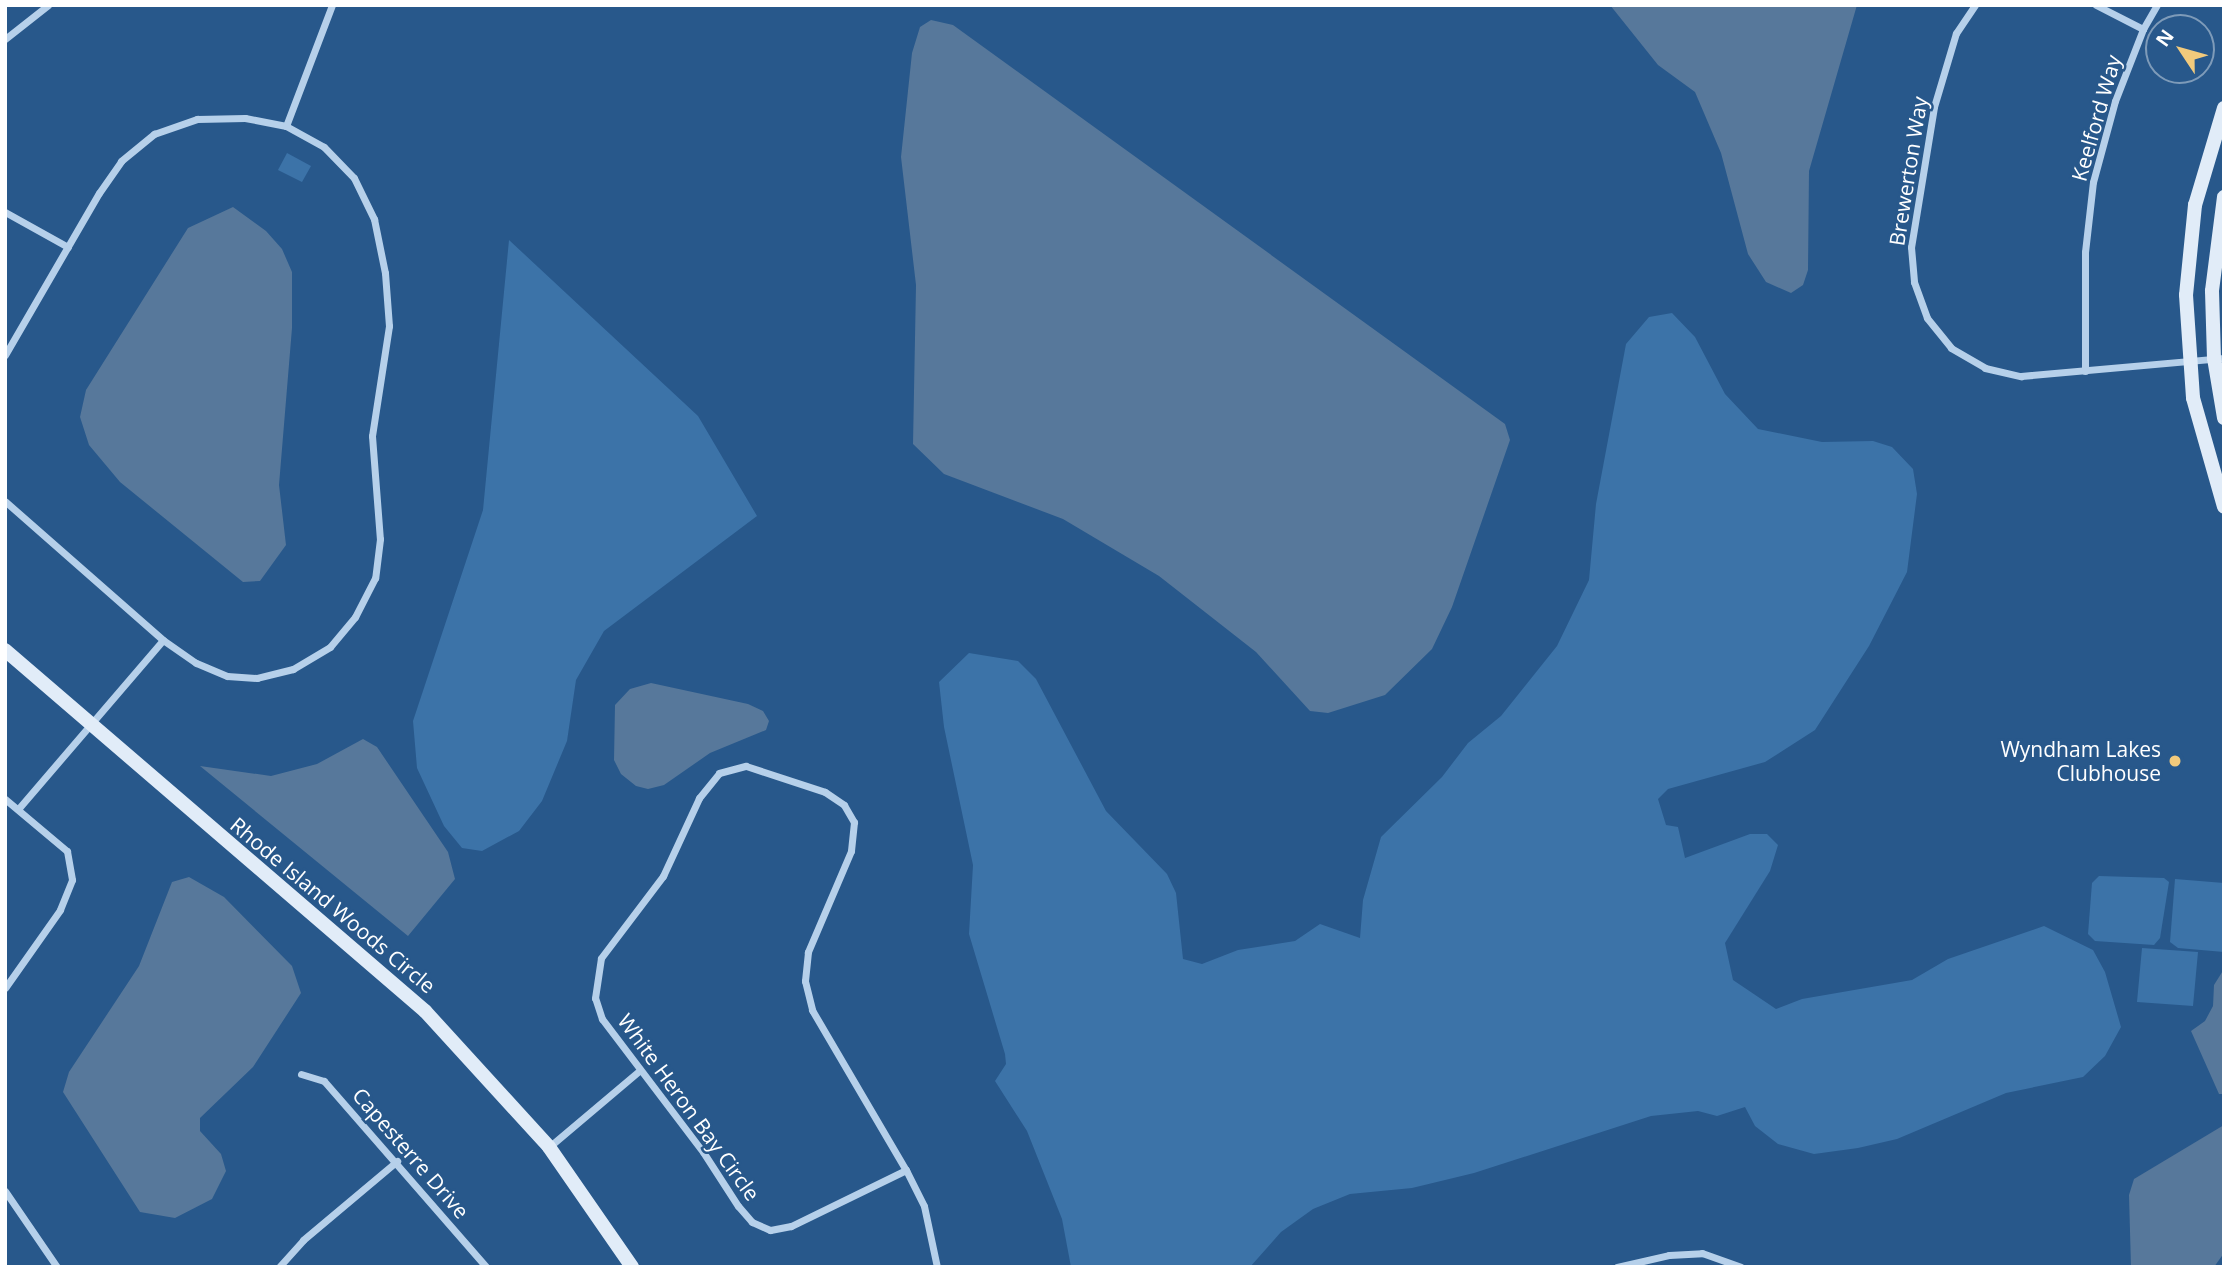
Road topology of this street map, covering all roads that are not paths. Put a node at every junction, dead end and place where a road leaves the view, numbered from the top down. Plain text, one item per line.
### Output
1 (48, 5) edge
2 (332, 5) edge
3 (1975, 5) edge
4 (2096, 5) edge
5 (2157, 5) edge
6 (2143, 29) junction
7 (5, 39) edge
8 (2224, 108) edge
9 (286, 125) junction
10 (2224, 197) edge
11 (5, 212) edge
12 (68, 247) junction
13 (5, 355) edge
14 (2219, 358) edge
15 (2188, 361) junction
16 (2085, 371) junction
17 (2224, 418) edge
18 (5, 501) edge
19 (2224, 508) edge
20 (163, 640) junction
21 (5, 650) edge
22 (89, 724) junction
23 (5, 799) edge
24 (19, 808) junction
25 (5, 988) edge
26 (639, 1071) junction
27 (301, 1074) dead end
28 (549, 1147) junction
29 (397, 1161) junction
30 (906, 1170) junction
31 (5, 1191) edge
32 (601, 1221) junction
33 (57, 1267) edge
34 (279, 1267) edge
35 (486, 1267) edge
36 (622, 1267) edge
37 (632, 1267) edge
38 (937, 1267) edge
39 (1617, 1267) edge
40 (1741, 1267) edge

1 - 7 street
2 - 9 street
3 - 16 street, Brewerton Way
4 - 6 street
5 - 6 street, Keelford Way
6 - 16 street, Keelford Way
8 - 15 street
9 - 12 street
9 - 20 street
10 - 14 street
11 - 12 street
12 - 13 street
14 - 15 street, Brewerton Way
14 - 17 street
15 - 16 street, Brewerton Way
15 - 19 street
18 - 20 street
20 - 22 street
21 - 22 street, Rhode Island Woods Circle
22 - 24 street
22 - 28 street, Rhode Island Woods Circle
23 - 24 street
24 - 25 street
26 - 28 street
26 - 30 street, White Heron Bay Circle
26 - 30 street, White Heron Bay Circle
27 - 29 street, Capesterre Drive
28 - 32 street, Rhode Island Woods Circle
29 - 34 street
29 - 35 street, Capesterre Drive
30 - 38 street
31 - 33 street
32 - 36 street, Rhode Island Woods Circle
32 - 37 street, Rhode Island Woods Circle
39 - 40 street

